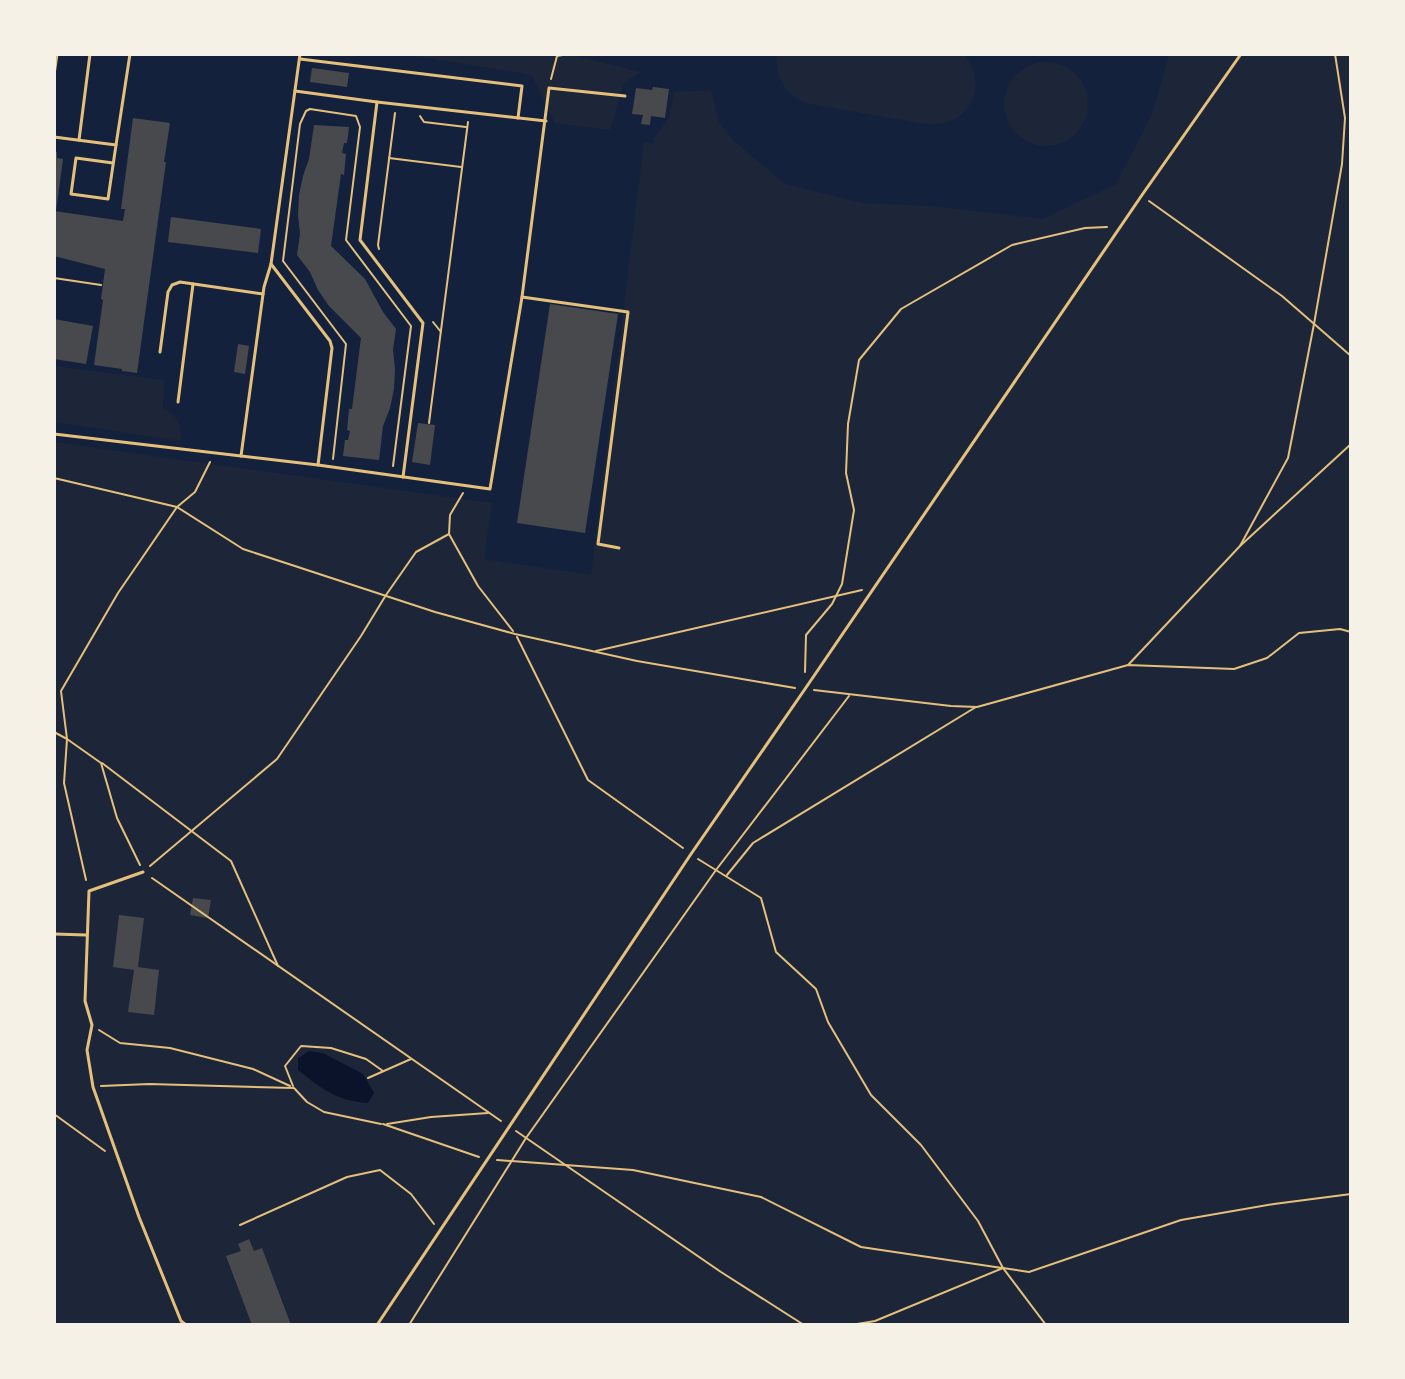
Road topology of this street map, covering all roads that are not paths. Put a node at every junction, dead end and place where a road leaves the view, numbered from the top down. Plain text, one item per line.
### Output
1 (57, 54) edge
2 (90, 54) edge
3 (130, 54) edge
4 (1241, 54) edge
5 (300, 57) edge
6 (54, 75) edge
7 (295, 91) junction
8 (625, 96) dead end
9 (377, 102) junction
10 (518, 118) junction
11 (546, 121) junction
12 (54, 137) edge
13 (79, 140) junction
14 (116, 145) junction
15 (113, 163) junction
16 (271, 264) junction
17 (193, 284) junction
18 (263, 294) junction
19 (522, 297) junction
20 (160, 352) dead end
21 (178, 402) dead end
22 (54, 434) edge
23 (241, 456) junction
24 (318, 465) junction
25 (403, 477) junction
26 (619, 548) dead end
27 (143, 872) road end
28 (54, 934) edge
29 (88, 935) junction
30 (186, 1325) edge
31 (377, 1325) edge

1 - 6 lane
2 - 13 lane
3 - 14 lane
4 - 31 lane
5 - 7 lane
5 - 10 lane
7 - 9 lane
7 - 16 lane
8 - 11 lane
9 - 10 lane
9 - 25 lane
10 - 11 lane
11 - 19 lane
12 - 13 lane
13 - 14 lane
14 - 15 lane
15 - 15 lane
16 - 18 lane
16 - 24 lane
17 - 18 lane
17 - 20 lane
17 - 21 lane
18 - 23 lane
19 - 25 lane
19 - 26 lane
22 - 23 lane
23 - 24 lane
24 - 25 lane
27 - 29 lane
28 - 29 lane
29 - 30 lane

